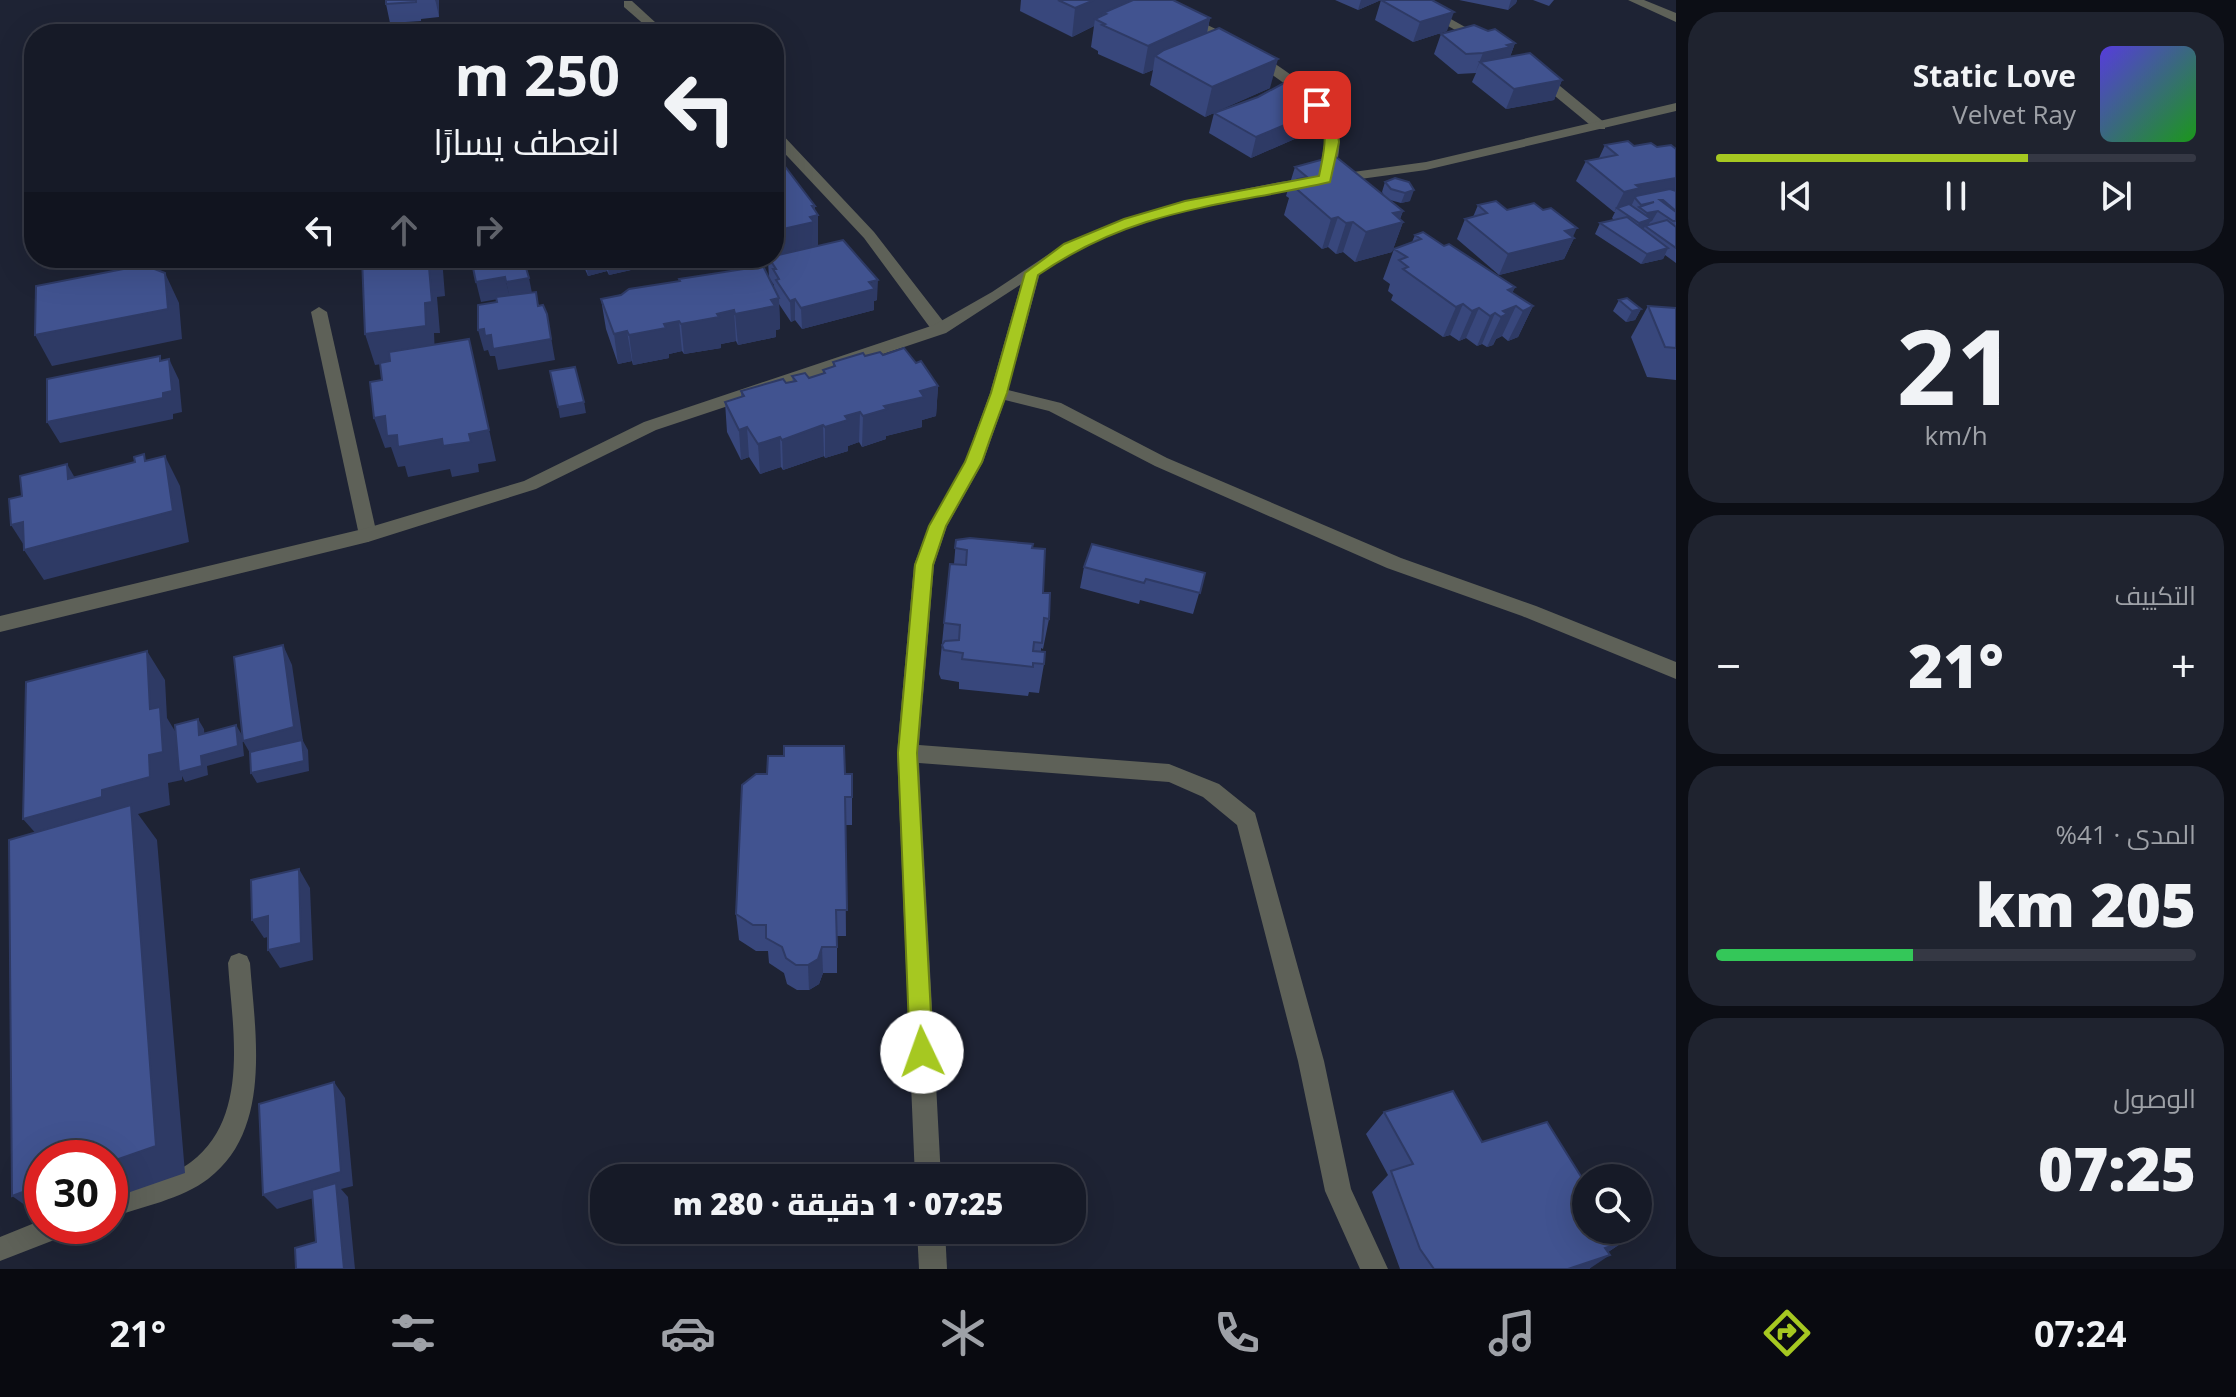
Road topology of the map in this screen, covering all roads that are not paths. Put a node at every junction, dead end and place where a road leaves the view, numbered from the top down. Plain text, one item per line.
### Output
1 (1141, 0) edge
2 (1408, 0) edge
3 (1634, 0) edge
4 (628, 4) dead end
5 (1676, 18) edge
6 (651, 24) edge
7 (1496, 48) edge
8 (1530, 69) edge
9 (1676, 107) edge
10 (1600, 126) junction
11 (784, 145) edge
12 (1325, 179) junction
13 (1032, 273) junction
14 (319, 312) dead end
15 (940, 329) junction
16 (999, 393) junction
17 (368, 535) junction
18 (0, 624) edge
19 (1676, 671) edge
20 (908, 753) junction
21 (239, 963) dead end
22 (927, 1164) edge
23 (128, 1199) edge
24 (24, 1239) edge
25 (932, 1244) edge
26 (0, 1249) edge
27 (933, 1269) edge
28 (1374, 1269) edge

1 - 12 street
2 - 7 street
3 - 5 street
4 - 6 street
8 - 10 street
9 - 10 street
10 - 12 street
11 - 15 street
12 - 13 street
13 - 15 street
13 - 16 street
14 - 17 street
15 - 17 street
16 - 19 street
16 - 20 street
17 - 18 street
20 - 22 street
20 - 28 street
21 - 23 lane
24 - 26 lane
25 - 27 street

